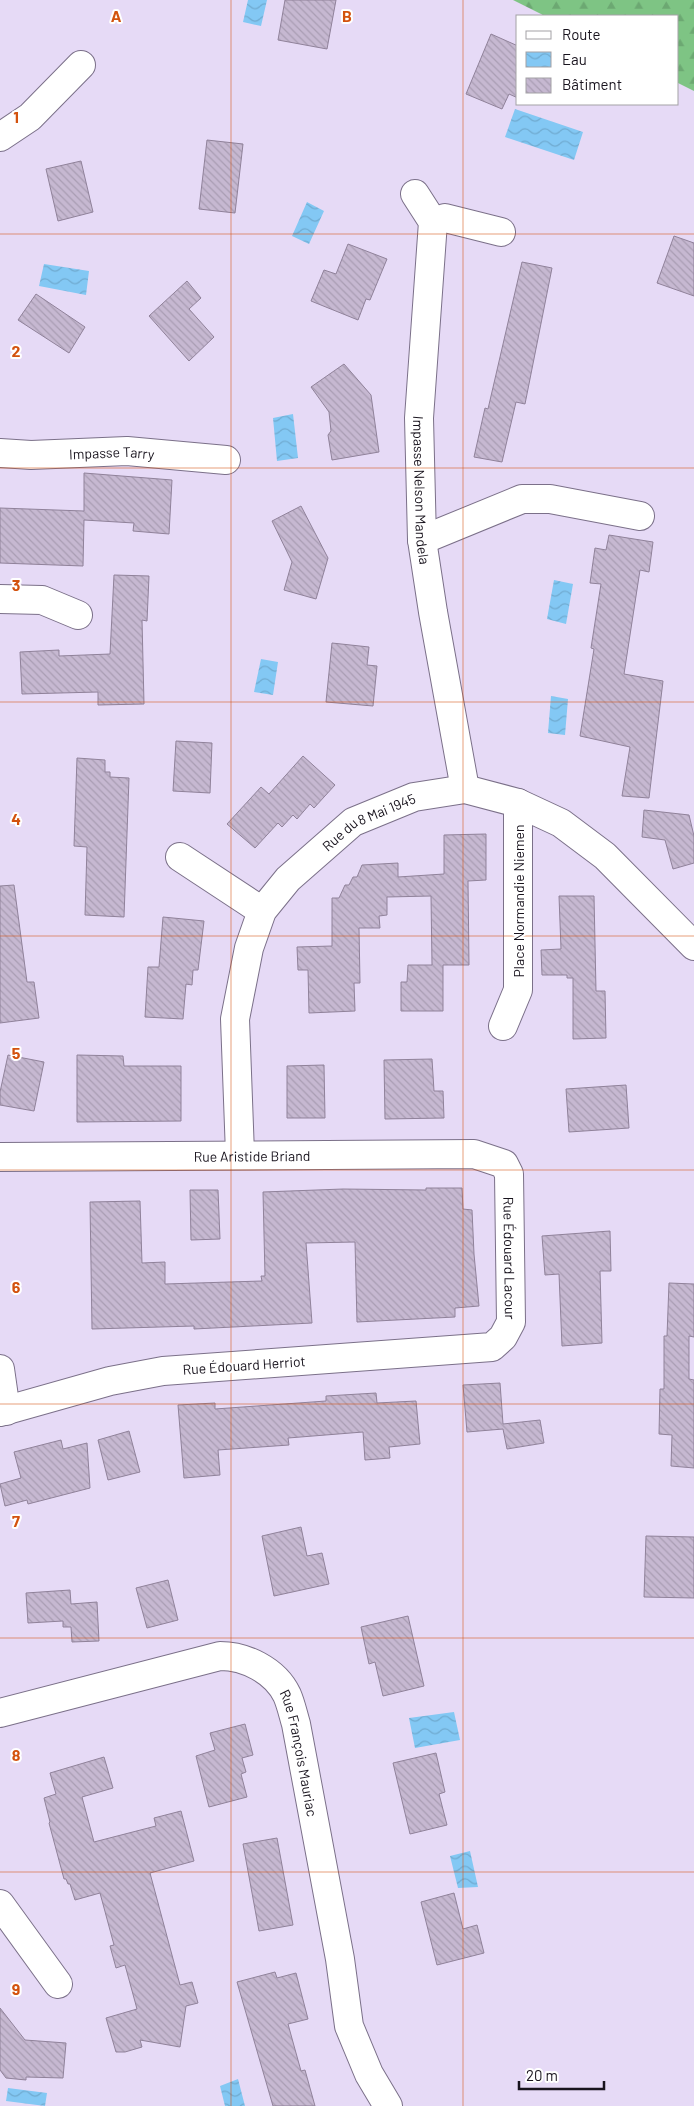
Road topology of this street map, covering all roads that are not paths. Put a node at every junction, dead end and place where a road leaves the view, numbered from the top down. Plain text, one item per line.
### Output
1 (81, 65) dead end
2 (0, 137) edge
3 (415, 194) dead end
4 (433, 222) junction
5 (501, 232) dead end
6 (0, 453) edge
7 (226, 460) dead end
8 (640, 516) dead end
9 (422, 540) junction
10 (0, 599) edge
11 (78, 615) dead end
12 (465, 789) junction
13 (518, 803) junction
14 (180, 857) dead end
15 (262, 911) junction
16 (694, 946) edge
17 (503, 1026) dead end
18 (240, 1154) junction
19 (0, 1157) edge
20 (504, 1164) joint
21 (492, 1347) joint
22 (0, 1369) edge
23 (3, 1412) edge
24 (0, 1713) edge
25 (0, 1904) edge
26 (58, 1984) dead end
27 (388, 2106) edge

1 - 2 street
3 - 4 street
4 - 5 street
4 - 9 street, Impasse Nelson Mandela
6 - 7 street, Impasse Tarry
8 - 9 street
9 - 12 street, Impasse Nelson Mandela
10 - 11 street
12 - 13 street, Rue du 8 Mai 1945
12 - 15 street, Rue du 8 Mai 1945
13 - 16 street, Rue du 8 Mai 1945
13 - 17 street, Place Normandie Niemen
14 - 15 street
15 - 18 street, Rue du 8 Mai 1945
18 - 19 street, Rue Aristide Briand
18 - 20 street, Rue Aristide Briand
20 - 21 street, Rue Édouard Lacour
21 - 23 street, Rue Édouard Herriot
22 - 23 street
24 - 27 street, Rue François Mauriac
25 - 26 street

